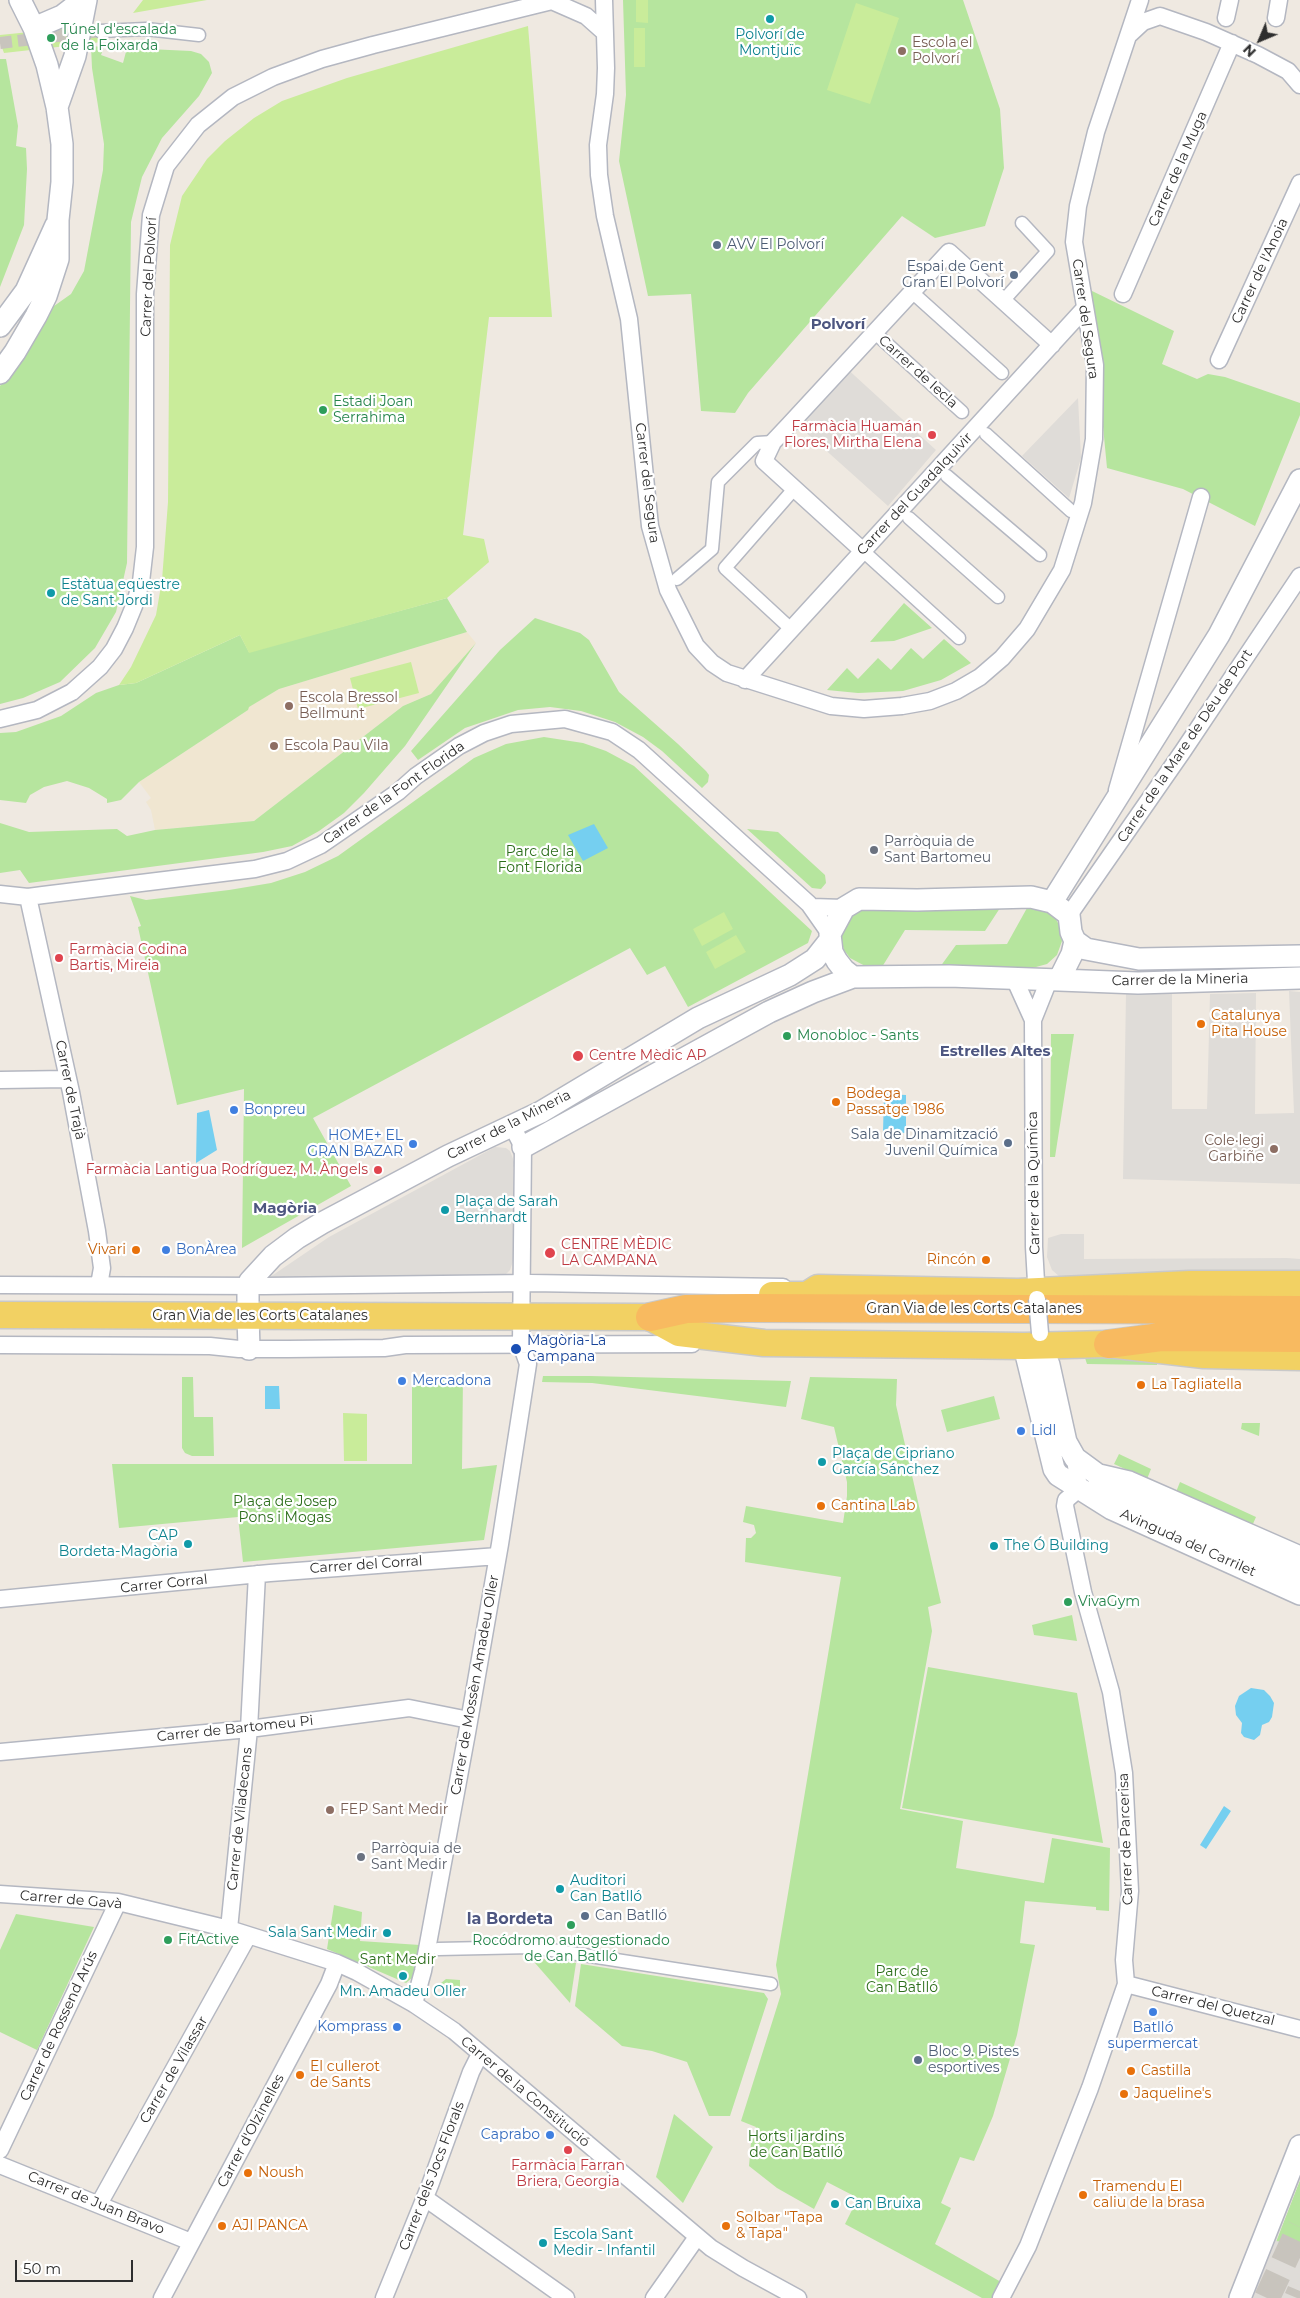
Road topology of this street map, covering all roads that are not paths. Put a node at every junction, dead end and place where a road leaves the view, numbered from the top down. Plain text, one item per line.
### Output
1 (20, 0) edge
2 (85, 0) edge
3 (604, 0) edge
4 (1140, 0) edge
5 (1148, 0) edge
6 (1230, 0) edge
7 (1280, 0) edge
8 (555, 1) edge
9 (1160, 16) junction
10 (1226, 18) dead end
11 (1276, 18) dead end
12 (34, 28) junction
13 (100, 31) tunnel mouth
14 (604, 32) junction
15 (199, 35) dead end
16 (1129, 35) junction
17 (1232, 43) junction
18 (1300, 85) edge
19 (57, 107) junction
20 (1300, 183) edge
21 (58, 220) junction
22 (1022, 223) dead end
23 (913, 293) junction
24 (1123, 294) dead end
25 (1003, 301) junction
26 (1085, 308) junction
27 (0, 326) edge
28 (874, 332) junction
29 (1052, 345) junction
30 (1219, 360) dead end
31 (0, 373) edge
32 (1002, 373) dead end
33 (962, 412) dead end
34 (986, 434) dead end
35 (773, 442) junction
36 (947, 476) dead end
37 (1300, 480) edge
38 (794, 489) junction
39 (1200, 497) dead end
40 (1071, 511) dead end
41 (909, 518) dead end
42 (863, 551) junction
43 (1040, 555) dead end
44 (1300, 576) edge
45 (677, 579) dead end
46 (998, 597) dead end
47 (791, 629) junction
48 (959, 638) dead end
49 (745, 680) junction
50 (0, 719) edge
51 (1112, 806) junction
52 (0, 894) edge
53 (28, 897) junction
54 (812, 907) junction
55 (844, 908) junction
56 (1061, 909) junction
57 (830, 937) junction
58 (1075, 941) junction
59 (1300, 956) edge
60 (853, 977) junction
61 (1014, 978) junction
62 (1300, 978) edge
63 (1054, 980) junction
64 (1033, 1020) junction
65 (68, 1079) junction
66 (0, 1080) edge
67 (512, 1126) junction
68 (523, 1147) junction
69 (521, 1283) junction
70 (1300, 1284) edge
71 (0, 1285) edge
72 (99, 1285) junction
73 (248, 1286) junction
74 (818, 1288) junction
75 (1069, 1291) junction
76 (1037, 1295) junction
77 (1300, 1296) edge
78 (1300, 1310) edge
79 (0, 1315) edge
80 (248, 1316) junction
81 (520, 1316) junction
82 (650, 1317) junction
83 (1300, 1326) edge
84 (1300, 1338) edge
85 (1035, 1342) junction
86 (764, 1343) junction
87 (521, 1344) junction
88 (1108, 1344) junction
89 (0, 1345) edge
90 (249, 1349) junction
91 (1300, 1357) edge
92 (1075, 1458) junction
93 (1099, 1475) junction
94 (1073, 1485) junction
95 (1127, 1498) junction
96 (498, 1556) junction
97 (1300, 1557) edge
98 (1300, 1576) edge
99 (257, 1582) junction
100 (1300, 1594) edge
101 (0, 1599) edge
102 (469, 1720) junction
103 (249, 1729) junction
104 (0, 1752) edge
105 (0, 1894) edge
106 (118, 1902) junction
107 (229, 1929) junction
108 (248, 1936) junction
109 (438, 1949) dead end
110 (338, 1963) junction
111 (771, 1984) dead end
112 (1126, 1984) junction
113 (414, 2004) junction
114 (1300, 2029) edge
115 (480, 2054) junction
116 (1300, 2146) edge
117 (0, 2150) edge
118 (0, 2165) edge
119 (425, 2198) junction
120 (99, 2204) junction
121 (697, 2237) junction
122 (191, 2242) junction
123 (162, 2298) edge
124 (384, 2298) edge
125 (566, 2298) edge
126 (654, 2298) edge
127 (798, 2298) edge
128 (1001, 2298) edge
129 (1240, 2298) edge

1 - 12 street
2 - 12 street
2 - 19 street
3 - 14 street, Carrer del Segura
4 - 16 street, Carrer del Segura
5 - 9 street
6 - 10 street
7 - 11 street
8 - 14 street, Carrer del Polvorí
8 - 50 street, Carrer del Polvorí
9 - 16 street
9 - 17 street
12 - 19 street
13 - 15 street
14 - 49 street, Carrer del Segura
16 - 26 street, Carrer del Segura
17 - 18 street
17 - 24 street, Carrer de la Muga
19 - 21 street
20 - 30 street, Carrer de l'Anoia
21 - 27 street
21 - 31 street
22 - 25 street
23 - 25 street
23 - 28 street
23 - 32 street
25 - 29 street
26 - 29 street, Carrer del Guadalquivir
26 - 49 street, Carrer del Segura
28 - 33 street, Carrer de Iecla
28 - 35 street
29 - 42 street, Carrer del Guadalquivir
34 - 40 street
35 - 38 street
35 - 45 street
36 - 43 street
37 - 51 street, Carrer de la Mare de Déu de Port
38 - 42 street
38 - 47 street
39 - 51 street, Carrer de la Mare de Déu de Port
41 - 46 street
42 - 47 street, Carrer del Guadalquivir
42 - 48 street
44 - 56 street, Carrer de la Mare de Déu de Port
47 - 49 street, Carrer del Guadalquivir
51 - 56 street, Carrer de la Mare de Déu de Port
52 - 53 street, Carrer de la Font Florida
53 - 54 street, Carrer de la Font Florida
53 - 65 street, Carrer de Trajà
54 - 55 street
54 - 57 street, Carrer de la Font Florida
55 - 56 street
55 - 57 street, Carrer de la Mineria
56 - 58 street
57 - 60 street
57 - 67 street, Carrer de la Mineria
58 - 59 street, Carrer de la Mineria
58 - 63 street
60 - 61 street, Carrer de la Mineria
60 - 68 street, Carrer de la Mineria
61 - 63 street, Carrer de la Mineria
61 - 64 street, Carrer de la Química
62 - 63 street, Carrer de la Mineria
63 - 64 street, Carrer de la Química
64 - 76 street, Carrer de la Química
65 - 66 street
65 - 72 street, Carrer de Trajà
67 - 68 street
67 - 73 street, Carrer de la Mineria
68 - 69 street
69 - 73 street
69 - 74 street
69 - 81 street
70 - 75 main road
71 - 72 street
72 - 73 street
73 - 80 street
74 - 76 main road
74 - 82 main road
75 - 76 main road
75 - 77 highway
76 - 85 street, Carrer de la Química, bridge
78 - 82 highway, Gran Via de les Corts Catalanes
79 - 80 main road, Gran Via de les Corts Catalanes
80 - 81 main road, Gran Via de les Corts Catalanes
80 - 90 street
81 - 82 main road, Gran Via de les Corts Catalanes
81 - 87 street
82 - 83 highway, Gran Via de les Corts Catalanes
82 - 86 main road
84 - 88 highway
85 - 86 main road
85 - 88 main road
85 - 92 street
85 - 94 street
86 - 87 street
87 - 90 street
87 - 96 street, Carrer de Mossèn Amadeu Oller
88 - 91 main road
89 - 90 street
92 - 93 street, Avinguda del Carrilet
92 - 94 street
93 - 95 street, Avinguda del Carrilet
93 - 97 street, Avinguda del Carrilet
94 - 95 street, Avinguda del Carrilet
94 - 100 street, Avinguda del Carrilet
94 - 112 street, Carrer de Parcerisa
95 - 98 street, Avinguda del Carrilet
96 - 99 street, Carrer del Corral
96 - 102 street, Carrer de Mossèn Amadeu Oller
99 - 101 street, Carrer Corral
99 - 103 street, Carrer de Viladecans
102 - 103 street, Carrer de Bartomeu Pi
102 - 113 street, Carrer de Mossèn Amadeu Oller
103 - 104 street, Carrer de Bartomeu Pi
103 - 107 street, Carrer de Viladecans
105 - 106 street, Carrer de Gavà
106 - 107 street, Carrer de Gavà
106 - 117 street, Carrer de Rossend Arús
107 - 108 street, Carrer de la Constitució
108 - 110 street, Carrer de la Constitució
108 - 120 street, Carrer de Vilassar
109 - 111 street
110 - 113 street, Carrer de la Constitució
110 - 122 street, Carrer d'Olzinelles
112 - 114 street, Carrer del Quetzal
112 - 128 street, Carrer de Parcerisa
113 - 115 street, Carrer de la Constitució
115 - 119 street, Carrer dels Jocs Florals
115 - 121 street, Carrer de la Constitució
116 - 129 street
118 - 120 street, Carrer de Juan Bravo
119 - 124 street, Carrer dels Jocs Florals
119 - 125 street
120 - 122 street, Carrer de Juan Bravo
121 - 126 street
121 - 127 street, Carrer de la Constitució
122 - 123 street, Carrer d'Olzinelles

